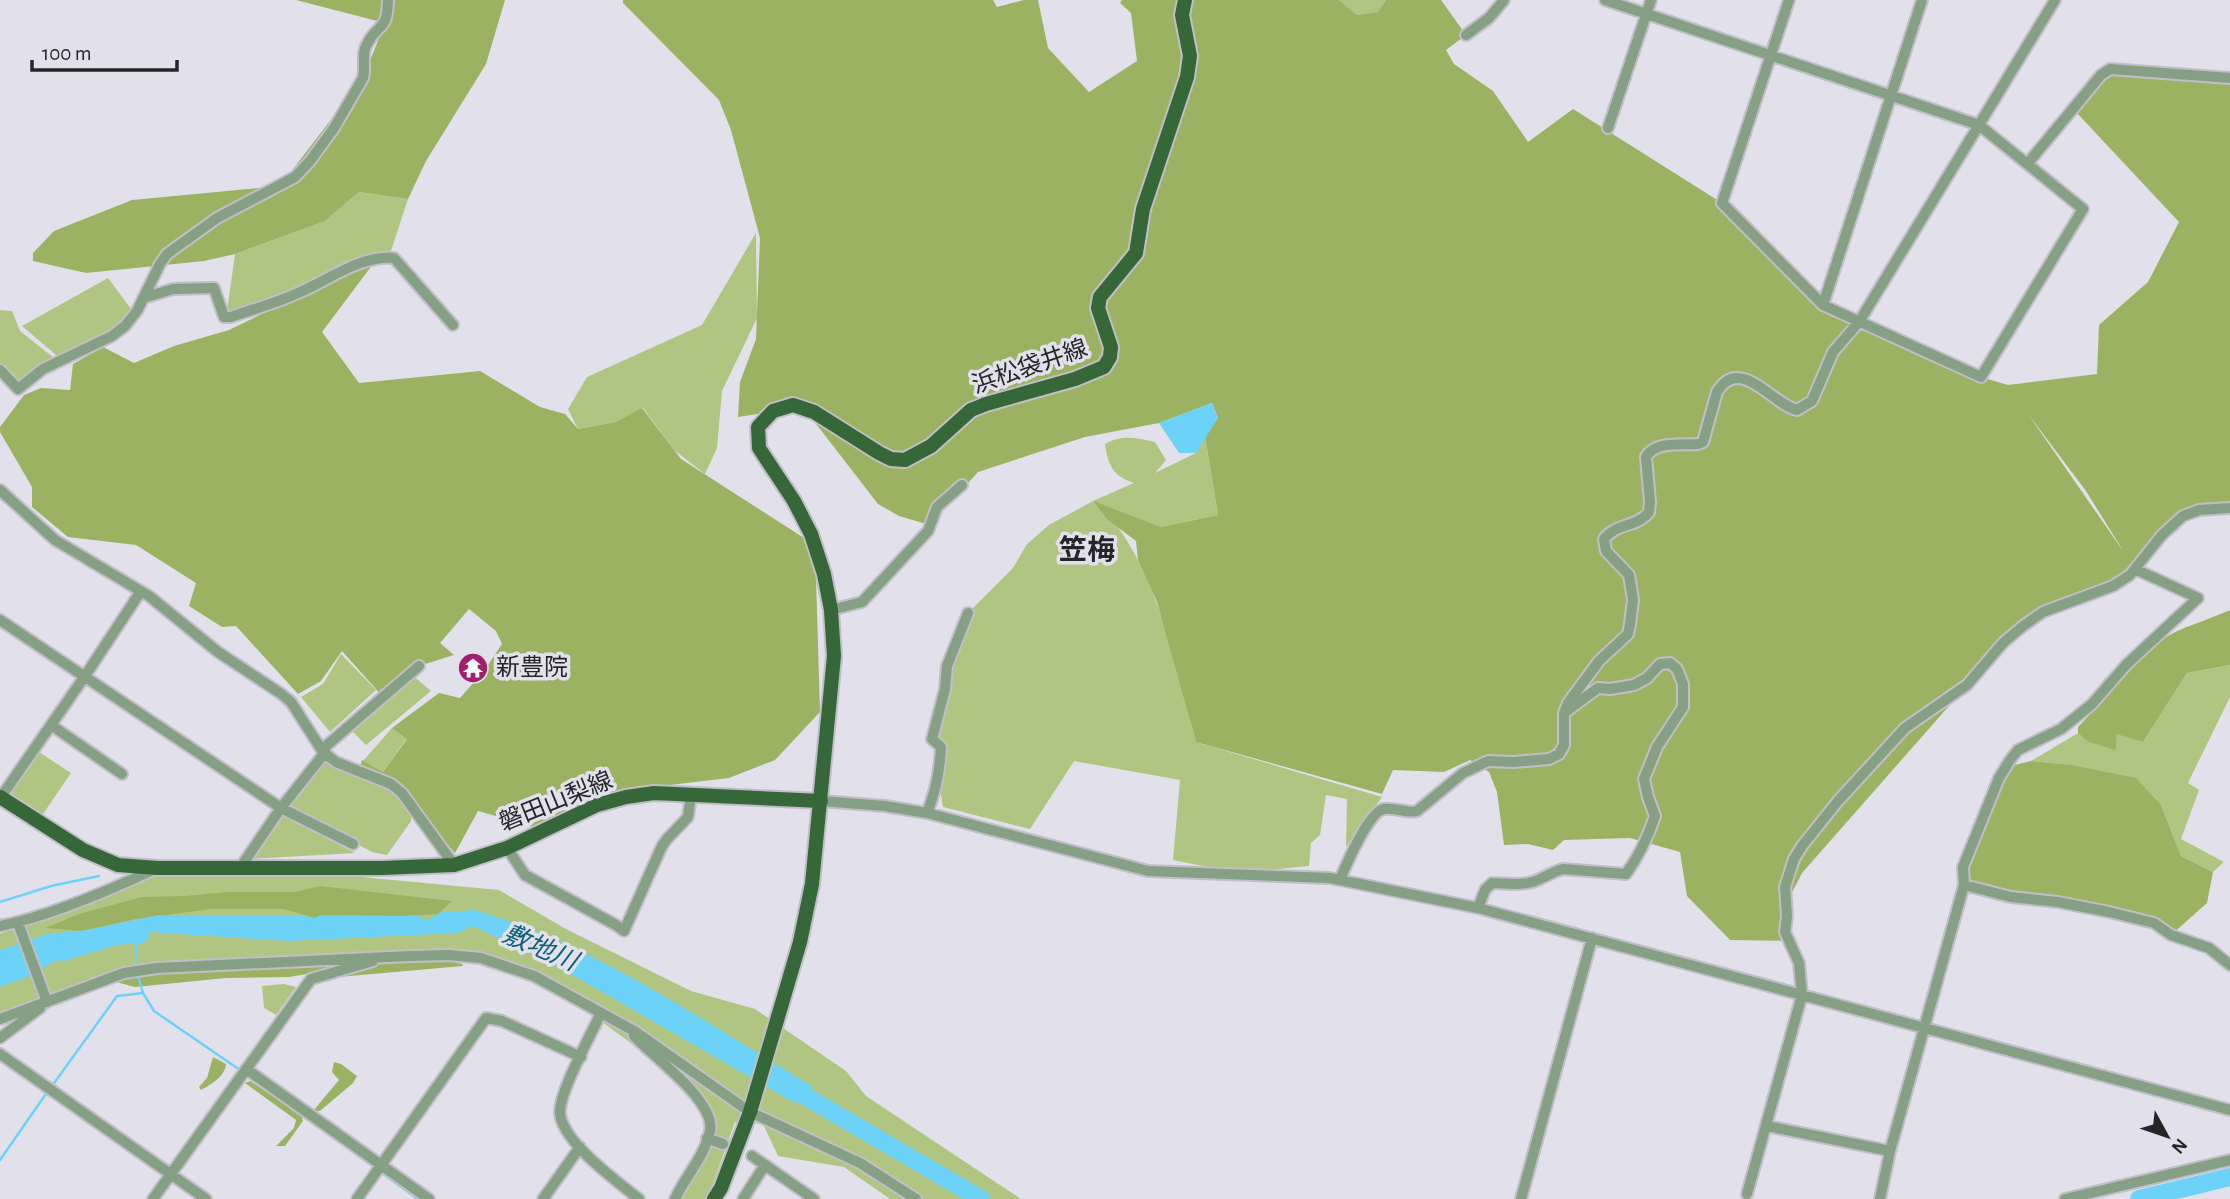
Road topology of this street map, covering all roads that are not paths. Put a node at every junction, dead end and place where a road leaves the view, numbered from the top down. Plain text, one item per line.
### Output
1 (387, 0) edge
2 (1185, 0) edge
3 (1504, 0) edge
4 (1605, 0) edge
5 (1651, 0) edge
6 (1788, 0) edge
7 (1922, 0) edge
8 (2054, 0) edge
9 (1646, 14) junction
10 (1466, 36) dead end
11 (1770, 56) junction
12 (2230, 78) edge
13 (1891, 96) junction
14 (1979, 124) junction
15 (1608, 128) dead end
16 (2028, 163) junction
17 (143, 298) junction
18 (1823, 305) junction
19 (1859, 322) junction
20 (453, 325) dead end
21 (0, 370) edge
22 (962, 485) dead end
23 (1, 494) edge
24 (2230, 508) edge
25 (2135, 569) junction
26 (141, 591) junction
27 (831, 610) junction
28 (968, 613) dead end
29 (0, 620) edge
30 (419, 666) dead end
31 (85, 676) junction
32 (1564, 713) junction
33 (51, 725) junction
34 (323, 752) junction
35 (122, 774) dead end
36 (691, 795) junction
37 (1, 798) edge
38 (821, 801) junction
39 (281, 808) junction
40 (927, 813) junction
41 (354, 844) dead end
42 (507, 848) junction
43 (454, 865) junction
44 (158, 868) junction
45 (240, 868) junction
46 (1340, 880) junction
47 (1964, 885) junction
48 (1478, 908) junction
49 (9, 926) edge
50 (1592, 939) junction
51 (379, 958) junction
52 (2230, 965) edge
53 (1802, 995) junction
54 (46, 998) junction
55 (601, 1013) junction
56 (0, 1019) edge
57 (625, 1026) junction
58 (1926, 1028) junction
59 (0, 1038) edge
60 (0, 1054) edge
61 (581, 1057) junction
62 (246, 1069) junction
63 (751, 1109) junction
64 (2230, 1110) edge
65 (1767, 1126) junction
66 (707, 1138) junction
67 (723, 1144) dead end
68 (580, 1147) junction
69 (1890, 1151) junction
70 (752, 1156) dead end
71 (2230, 1160) edge
72 (381, 1165) junction
73 (765, 1165) junction
74 (170, 1175) junction
75 (1747, 1194) dead end
76 (153, 1199) edge
77 (206, 1199) edge
78 (356, 1199) edge
79 (429, 1199) edge
80 (543, 1199) edge
81 (639, 1199) edge
82 (675, 1199) edge
83 (714, 1199) edge
84 (743, 1199) edge
85 (814, 1199) edge
86 (916, 1199) edge
87 (1521, 1199) edge
88 (1880, 1199) edge
89 (2065, 1199) edge

1 - 17 street
2 - 27 main road, 浜松袋井線
3 - 10 street
4 - 9 street
5 - 9 street
6 - 11 street
7 - 13 street
8 - 14 street
9 - 11 street
9 - 15 street
11 - 13 street
11 - 18 street
12 - 16 street
13 - 14 street
13 - 18 street
14 - 16 street
14 - 19 street
16 - 19 street
17 - 20 street
17 - 21 street
18 - 19 street
19 - 32 street
22 - 27 street
23 - 26 street
24 - 25 street
25 - 47 street
25 - 53 street
26 - 31 street
26 - 34 street
27 - 38 main road, 浜松袋井線
28 - 40 street
29 - 31 street
30 - 34 street
31 - 33 street
31 - 39 street
32 - 46 street
32 - 48 street
33 - 35 street
33 - 37 street
34 - 39 street
34 - 43 street
36 - 38 main road, 磐田山梨線
36 - 42 main road, 磐田山梨線
36 - 42 street
37 - 44 main road, 磐田山梨線
38 - 40 street
38 - 63 main road
39 - 41 street
39 - 45 street
40 - 46 street
42 - 43 main road, 磐田山梨線
43 - 45 main road, 磐田山梨線
44 - 45 main road, 磐田山梨線
44 - 49 street
46 - 48 street
47 - 52 street
47 - 58 street
48 - 50 street
49 - 54 street
50 - 53 street
50 - 87 street
51 - 54 street
51 - 55 street
51 - 62 street
53 - 58 street
53 - 65 street
54 - 56 street
54 - 59 street
55 - 57 street
55 - 61 street
57 - 63 street
57 - 66 street
58 - 64 street
58 - 69 street
60 - 74 street
61 - 68 street
61 - 72 street
62 - 72 street
62 - 74 street
63 - 83 main road
63 - 86 street
65 - 69 street
65 - 75 street
66 - 67 street
66 - 82 street
68 - 80 street
68 - 81 street
69 - 88 street
70 - 73 street
71 - 89 street
72 - 78 street
72 - 79 street
73 - 84 street
73 - 85 street
74 - 76 street
74 - 77 street

